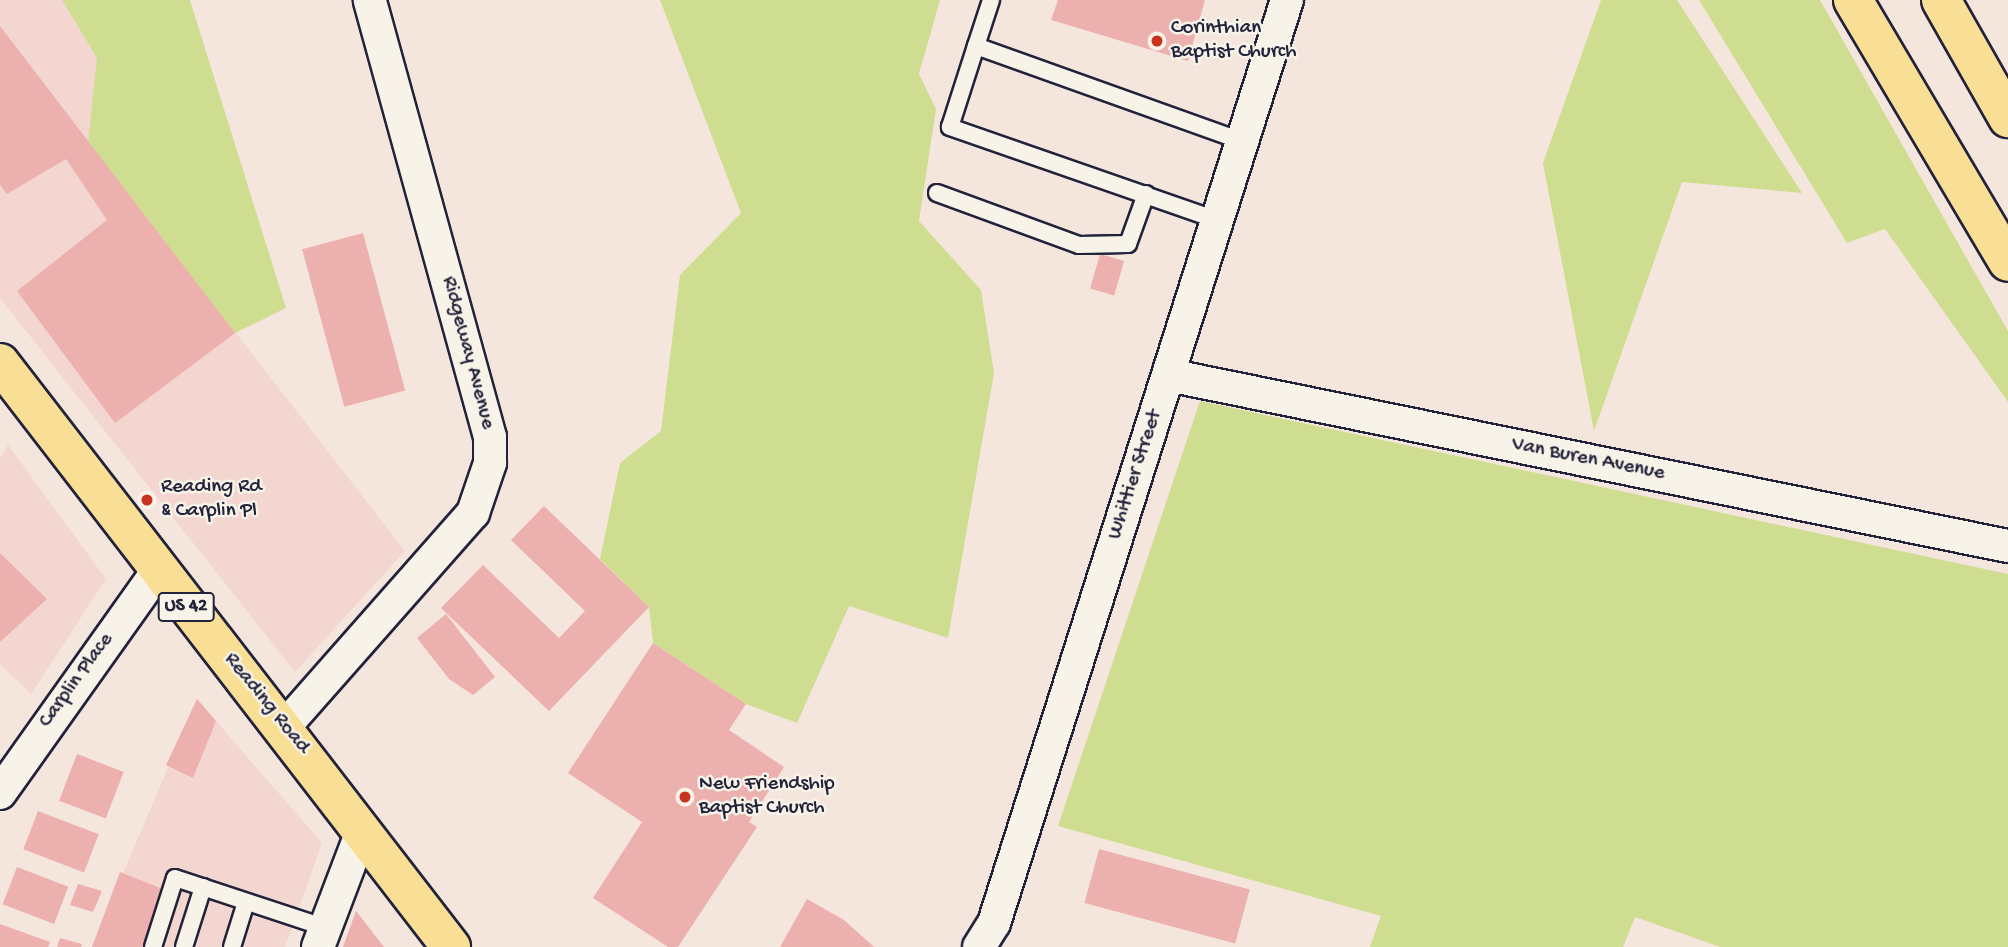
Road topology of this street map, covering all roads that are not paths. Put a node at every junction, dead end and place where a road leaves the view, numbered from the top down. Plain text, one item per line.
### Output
1 (370, 0) edge
2 (990, 0) edge
3 (1287, 0) edge
4 (1853, 0) edge
5 (1941, 0) edge
6 (976, 46) junction
7 (2008, 118) edge
8 (1242, 141) junction
9 (937, 193) dead end
10 (1146, 194) junction
11 (1217, 220) junction
12 (2008, 262) edge
13 (0, 363) edge
14 (1168, 375) junction
15 (2008, 546) edge
16 (157, 572) junction
17 (286, 725) junction
18 (0, 793) edge
19 (362, 831) junction
20 (203, 887) junction
21 (246, 902) junction
22 (322, 937) edge
23 (153, 947) edge
24 (184, 947) edge
25 (232, 947) edge
26 (451, 947) edge
27 (979, 947) edge

1 - 17 street, Ridgeway Avenue
2 - 6 lane
3 - 8 street, Whittier Street
4 - 12 main road
5 - 7 main road
6 - 8 lane
6 - 10 lane
8 - 11 street, Whittier Street
9 - 10 lane
10 - 11 lane
11 - 14 street, Whittier Street
13 - 16 main road, Reading Road / US 42
14 - 15 street, Van Buren Avenue
14 - 27 street, Whittier Street
16 - 17 main road, Reading Road / US 42
16 - 18 street, Carplin Place
17 - 19 main road, Reading Road / US 42
19 - 22 street
19 - 26 main road, Reading Road / US 42
20 - 21 lane
20 - 23 lane
20 - 24 lane
21 - 22 lane
21 - 25 lane

